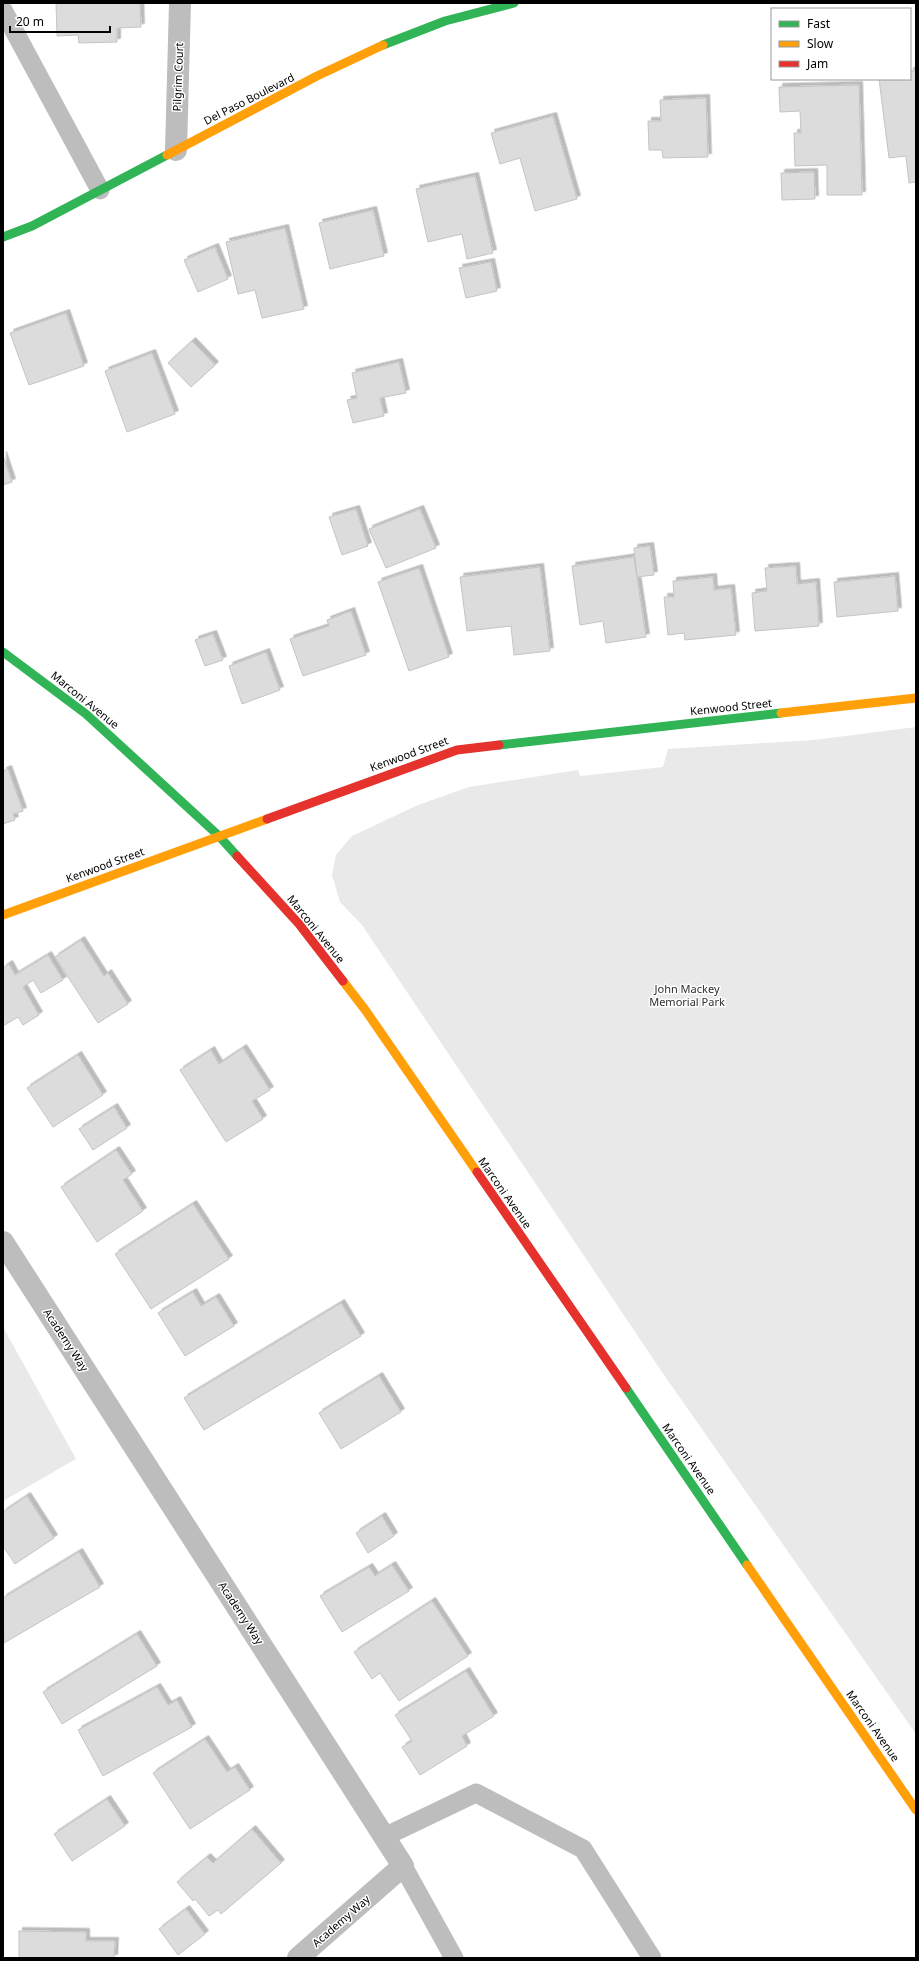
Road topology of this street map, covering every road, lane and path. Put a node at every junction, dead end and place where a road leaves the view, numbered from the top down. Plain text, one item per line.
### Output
1 (180, 3) edge
2 (514, 3) edge
3 (3, 10) edge
4 (176, 150) junction
5 (100, 190) junction
6 (3, 237) edge
7 (3, 652) edge
8 (916, 698) edge
9 (219, 836) junction
10 (3, 915) edge
11 (3, 1242) edge
12 (916, 1810) edge
13 (384, 1837) junction
14 (403, 1866) junction
15 (298, 1958) edge
16 (454, 1958) edge
17 (652, 1958) edge

1 - 4 street, Pilgrim Court
2 - 4 street, Del Paso Boulevard
3 - 5 lane
4 - 5 street, Del Paso Boulevard
5 - 6 street, Del Paso Boulevard
7 - 9 street, Marconi Avenue
8 - 9 street, Kenwood Street
9 - 10 street, Kenwood Street
9 - 12 street, Marconi Avenue
11 - 13 street, Academy Way
13 - 14 street, Academy Way
13 - 17 lane
14 - 15 street, Academy Way
14 - 16 lane

